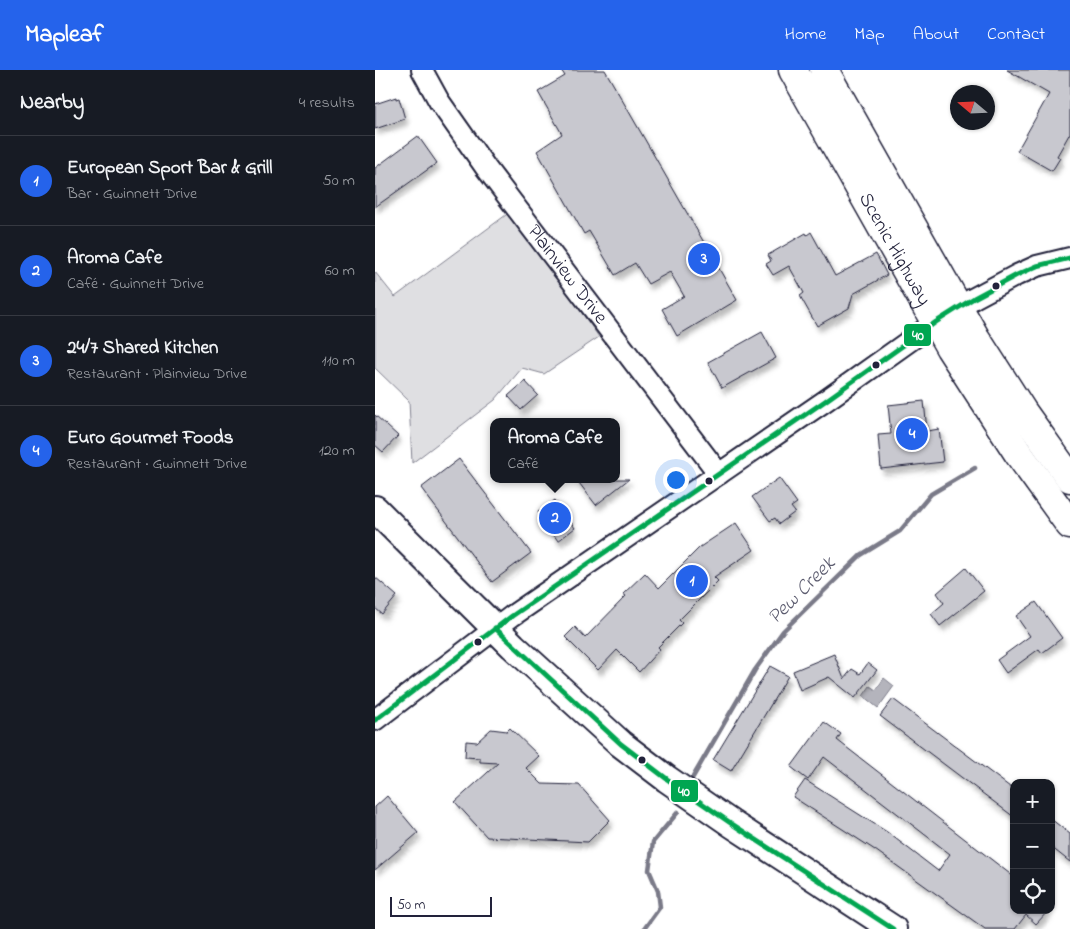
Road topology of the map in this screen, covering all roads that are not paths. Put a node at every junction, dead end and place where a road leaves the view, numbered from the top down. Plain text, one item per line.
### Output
1 (422, 70) edge
2 (793, 70) edge
3 (824, 70) edge
4 (1070, 258) edge
5 (947, 315) junction
6 (719, 474) junction
7 (1070, 478) edge
8 (375, 509) edge
9 (1070, 525) edge
10 (495, 628) junction
11 (375, 720) edge
12 (893, 929) edge

1 - 6 street, Plainview Drive
2 - 5 highway, Scenic Highway
3 - 5 highway, Scenic Highway
4 - 5 street
5 - 6 street
5 - 7 highway, Scenic Highway
5 - 9 highway, Scenic Highway
6 - 10 street
8 - 10 main road
10 - 11 street
10 - 12 main road

